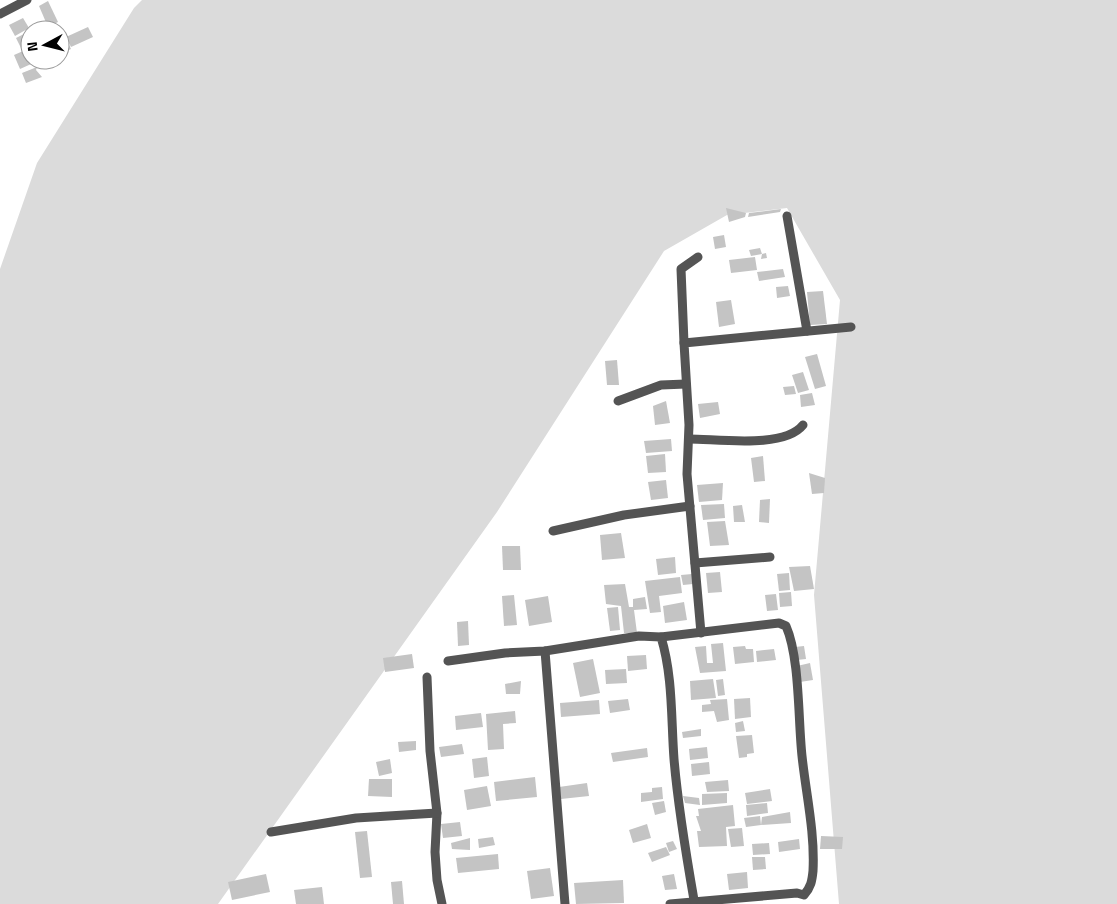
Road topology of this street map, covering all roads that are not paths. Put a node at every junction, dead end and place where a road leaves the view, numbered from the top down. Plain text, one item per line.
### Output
1 (27, 0) edge
2 (0, 14) edge
3 (787, 216) dead end
4 (698, 257) dead end
5 (851, 327) dead end
6 (807, 331) junction
7 (684, 343) junction
8 (686, 384) junction
9 (618, 401) dead end
10 (803, 425) dead end
11 (689, 439) junction
12 (690, 506) junction
13 (552, 531) dead end
14 (770, 557) dead end
15 (695, 563) junction
16 (701, 633) junction
17 (662, 637) junction
18 (545, 651) junction
19 (448, 661) dead end
20 (427, 677) dead end
21 (437, 813) junction
22 (271, 832) dead end
23 (694, 900) junction
24 (745, 901) edge
25 (442, 904) edge
26 (565, 904) edge
27 (670, 904) edge

1 - 2 street
3 - 6 street
4 - 7 street
5 - 6 street
6 - 7 street
7 - 8 street
8 - 9 street
8 - 11 street
10 - 11 street
11 - 12 street
12 - 13 street
12 - 15 street
14 - 15 street
15 - 16 street
16 - 17 street
16 - 24 street
17 - 18 street
17 - 23 street
18 - 19 street
18 - 26 street
20 - 21 street
21 - 22 street
21 - 25 street
23 - 24 street
23 - 27 street

